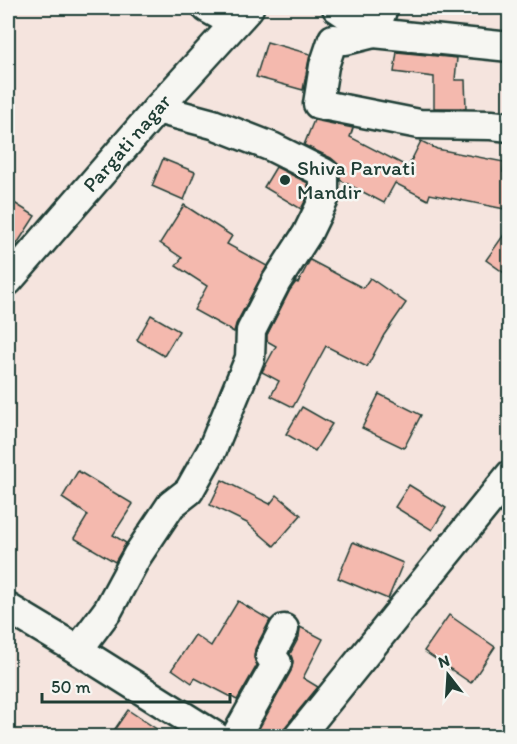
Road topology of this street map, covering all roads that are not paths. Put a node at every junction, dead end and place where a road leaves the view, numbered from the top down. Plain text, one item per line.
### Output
1 (207, 8) edge
2 (337, 8) edge
3 (242, 15) edge
4 (379, 20) edge
5 (510, 46) edge
6 (157, 109) junction
7 (510, 127) edge
8 (8, 281) edge
9 (510, 475) edge
10 (8, 608) edge
11 (284, 629) dead end
12 (78, 650) junction
13 (215, 736) edge
14 (236, 736) edge
15 (299, 736) edge

1 - 3 street
2 - 4 street
3 - 6 street, Pargati nagar
4 - 5 street
4 - 7 street
6 - 8 street, Pargati nagar
6 - 12 street
9 - 15 street
10 - 12 street
11 - 14 street
12 - 13 street

